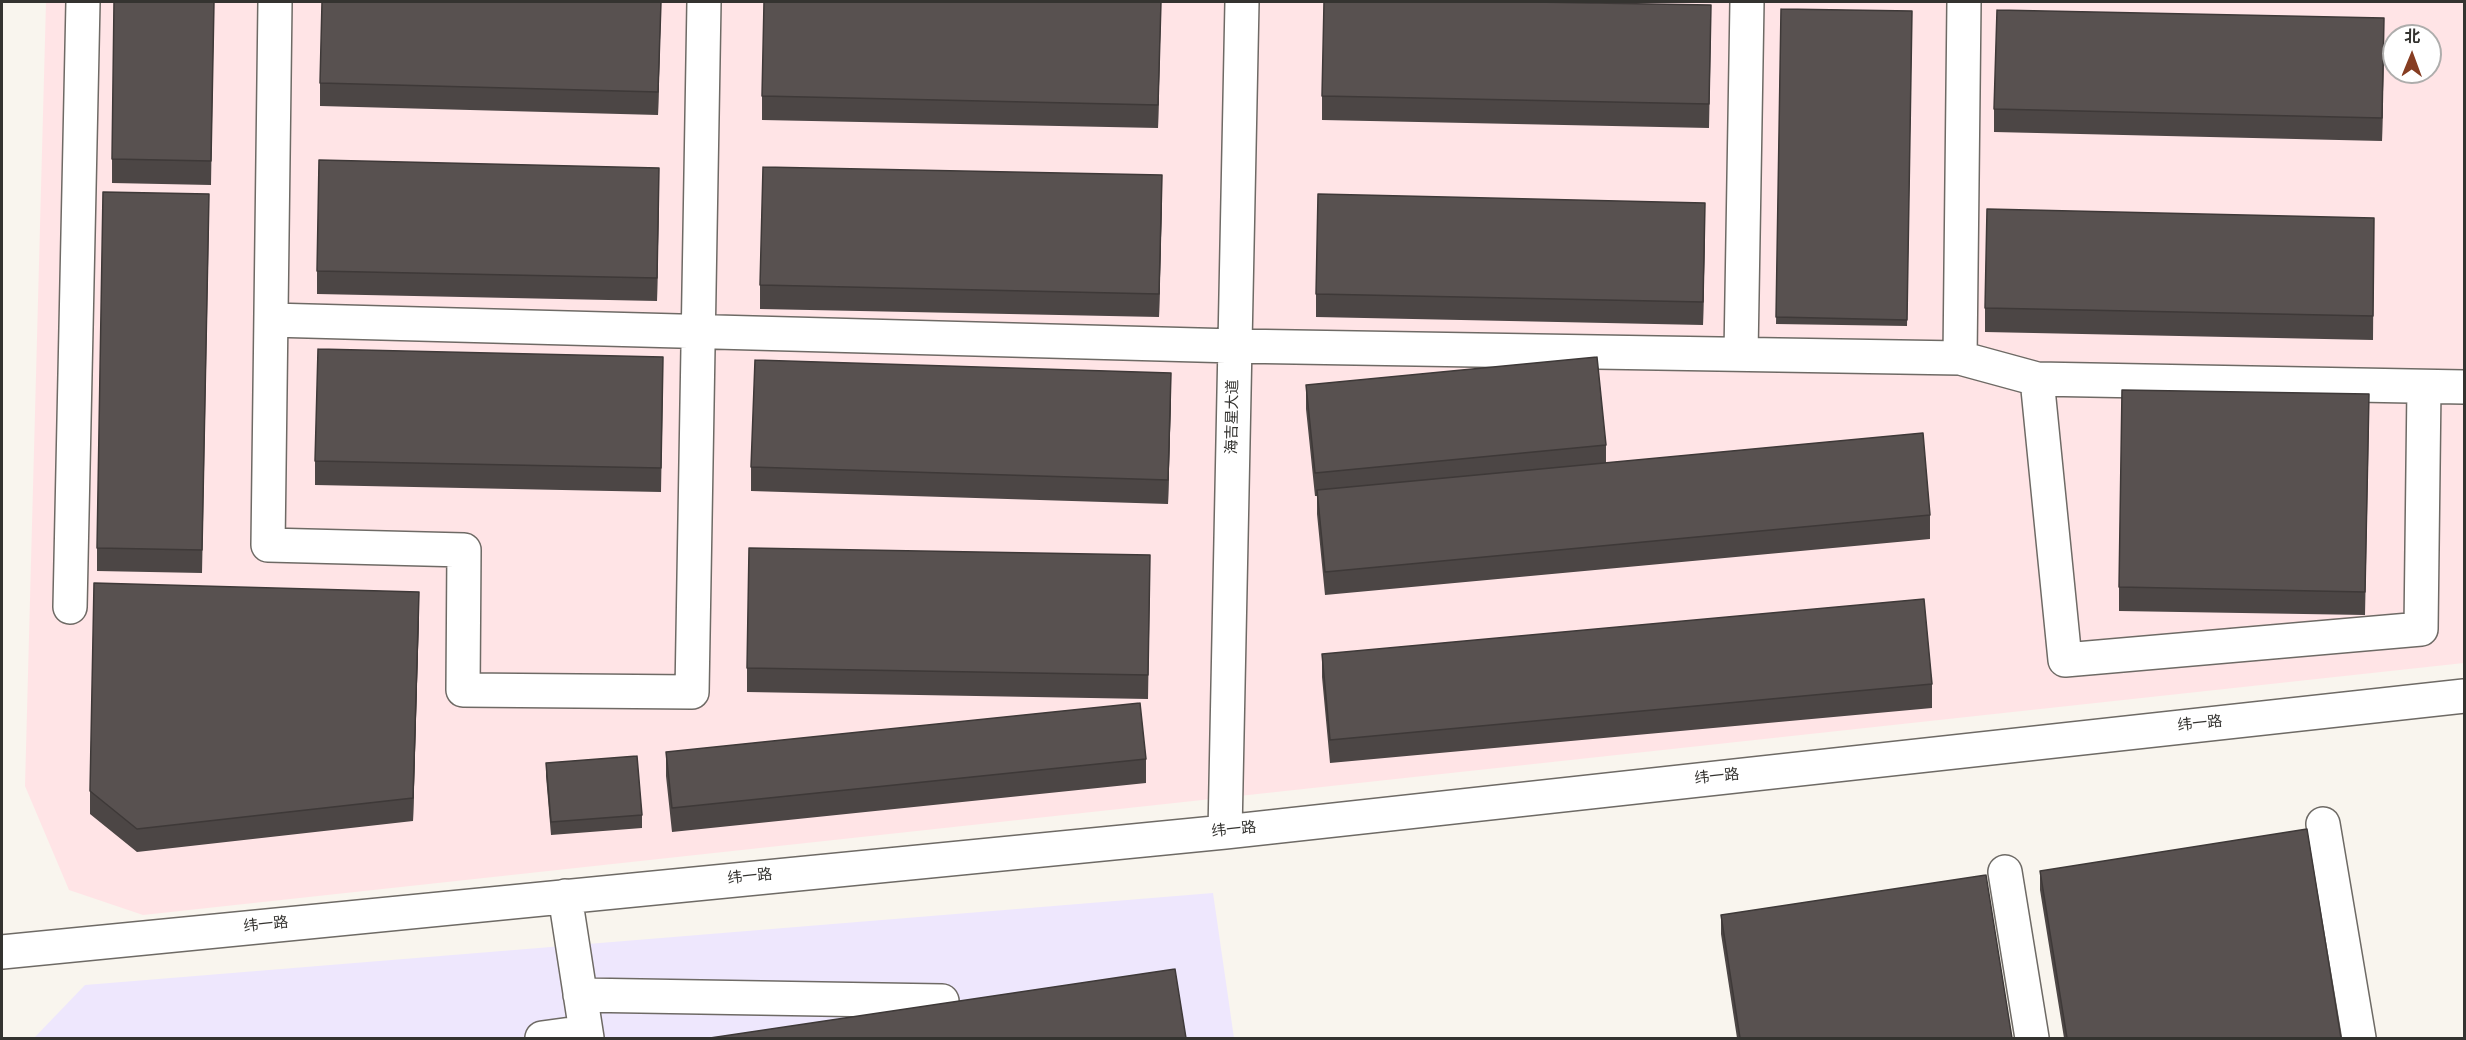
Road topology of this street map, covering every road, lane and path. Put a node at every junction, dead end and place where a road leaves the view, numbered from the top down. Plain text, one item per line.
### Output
1 (83, 2) edge
2 (275, 2) edge
3 (704, 2) edge
4 (1242, 2) edge
5 (1747, 2) edge
6 (1964, 2) edge
7 (271, 320) junction
8 (699, 331) junction
9 (1235, 346) junction
10 (1741, 354) junction
11 (1960, 358) junction
12 (2037, 379) junction
13 (2424, 387) junction
14 (2464, 387) edge
15 (70, 607) dead end
16 (2464, 696) edge
17 (2323, 824) dead end
18 (1226, 832) junction
19 (2005, 872) dead end
20 (565, 896) junction
21 (2, 952) edge
22 (580, 995) junction
23 (942, 1001) edge
24 (587, 1035) edge
25 (542, 1038) edge
26 (2031, 1038) edge
27 (2359, 1038) edge

1 - 15 street
2 - 7 street
3 - 8 street
4 - 9 street, 海吉星大道
5 - 10 street
6 - 11 street
7 - 8 street
7 - 8 street
8 - 9 street
9 - 10 street
9 - 18 street, 海吉星大道
10 - 11 street
11 - 12 street
12 - 13 street
12 - 13 street
13 - 14 street
16 - 18 street, 纬一路
17 - 27 street
18 - 20 street, 纬一路
19 - 26 street
20 - 21 street, 纬一路
20 - 22 street
22 - 23 street
22 - 24 street
24 - 25 street

